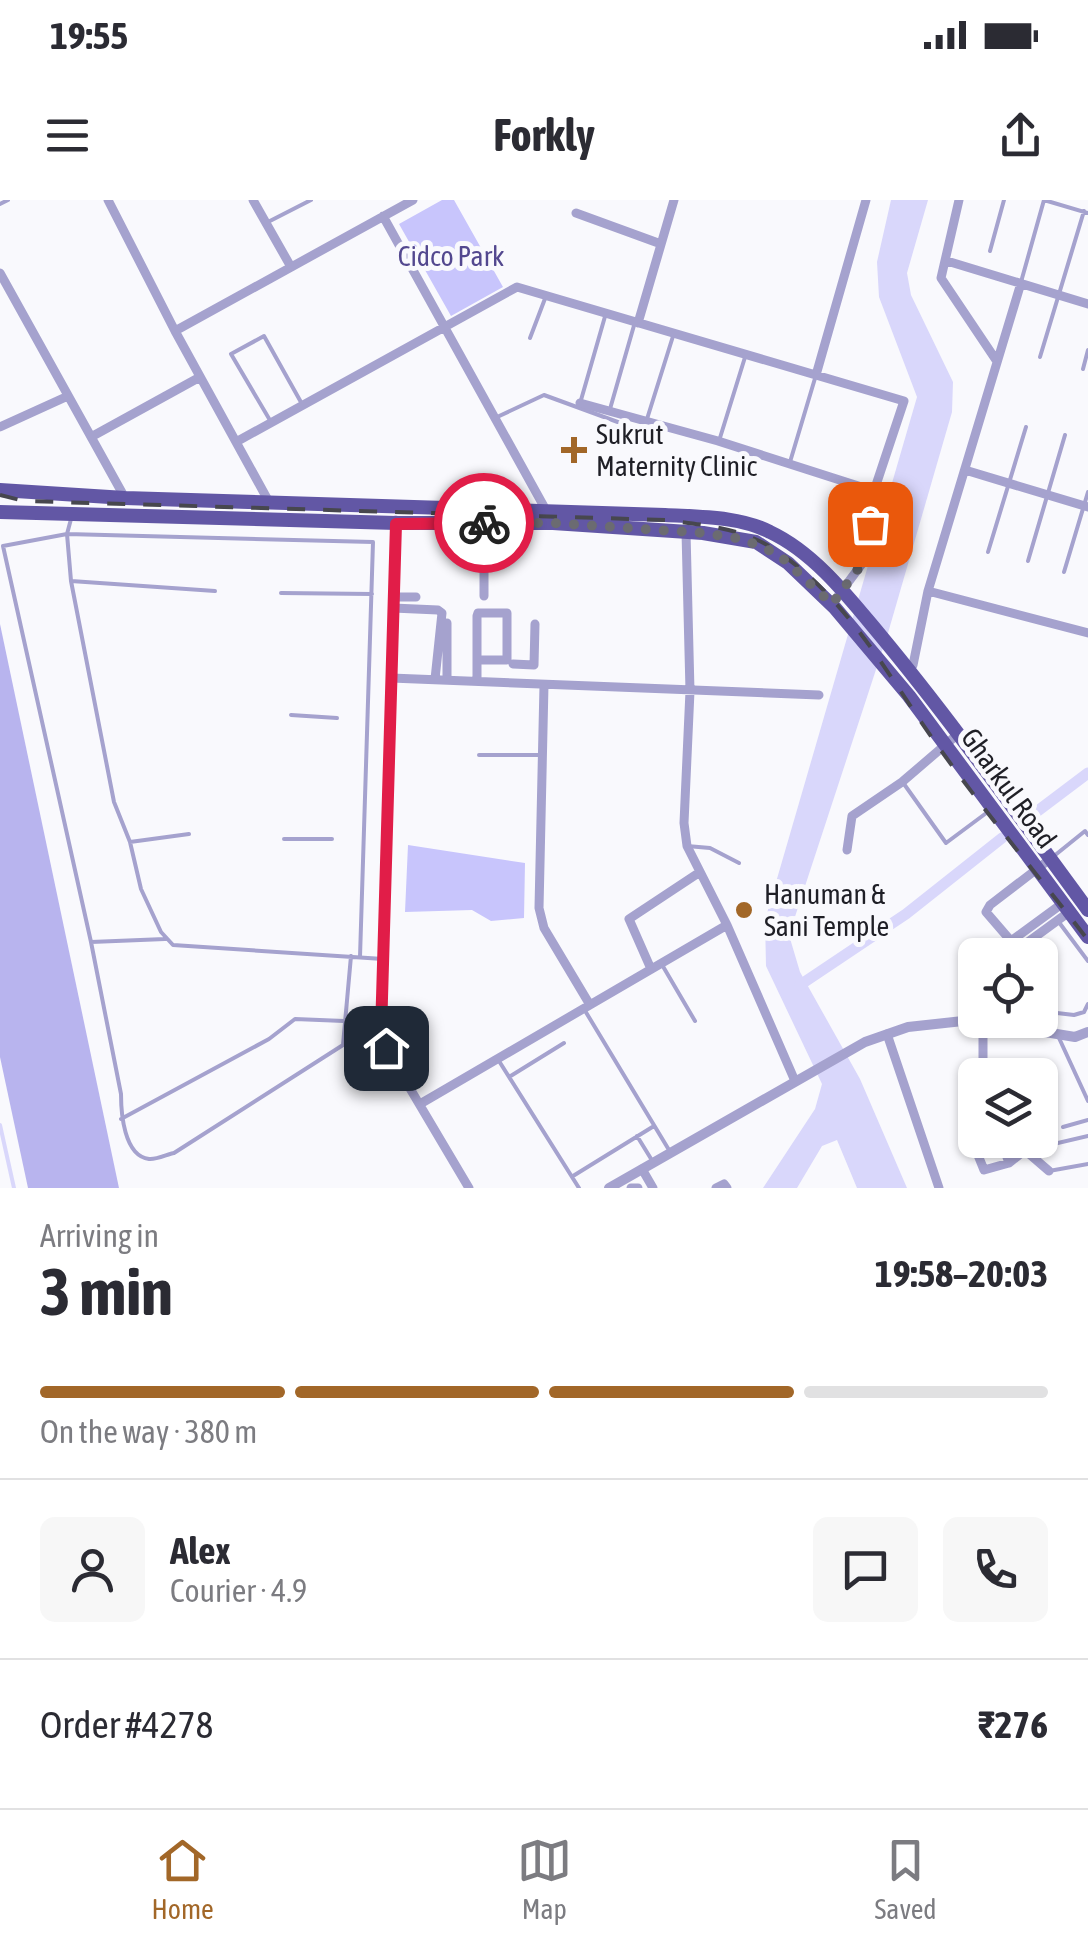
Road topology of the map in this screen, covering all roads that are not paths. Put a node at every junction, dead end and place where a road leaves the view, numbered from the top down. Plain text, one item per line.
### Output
1 (8, 200) edge
2 (108, 200) edge
3 (254, 200) edge
4 (311, 200) edge
5 (413, 200) edge
6 (674, 200) edge
7 (866, 200) edge
8 (959, 200) edge
9 (1004, 200) edge
10 (1044, 200) edge
11 (0, 204) edge
12 (576, 212) dead end
13 (1086, 212) edge
14 (383, 216) junction
15 (266, 223) junction
16 (661, 244) junction
17 (990, 251) dead end
18 (946, 261) junction
19 (291, 267) junction
20 (0, 273) edge
21 (1021, 284) junction
22 (546, 296) junction
23 (1060, 296) junction
24 (1088, 304) edge
25 (606, 314) junction
26 (637, 322) junction
27 (444, 327) junction
28 (174, 331) junction
29 (674, 333) junction
30 (530, 338) dead end
31 (1088, 350) edge
32 (746, 354) junction
33 (1040, 357) dead end
34 (996, 360) junction
35 (1083, 369) dead end
36 (816, 375) junction
37 (200, 377) junction
38 (68, 396) junction
39 (580, 402) joint
40 (302, 405) junction
41 (610, 410) junction
42 (494, 418) junction
43 (646, 421) junction
44 (270, 422) junction
45 (0, 427) edge
46 (1026, 428) dead end
47 (1064, 435) dead end
48 (91, 437) junction
49 (614, 438) dead end
50 (718, 441) junction
51 (236, 442) junction
52 (789, 466) junction
53 (965, 470) junction
54 (1010, 483) junction
55 (0, 490) edge
56 (874, 491) junction
57 (1088, 492) edge
58 (71, 493) junction
59 (1046, 494) junction
60 (125, 498) junction
61 (269, 502) junction
62 (1087, 506) edge
63 (396, 507) junction
64 (0, 512) edge
65 (70, 514) junction
66 (550, 517) junction
67 (484, 523) junction
68 (396, 524) junction
69 (686, 532) junction
70 (67, 534) junction
71 (988, 552) dead end
72 (1028, 562) dead end
73 (1064, 572) dead end
74 (71, 582) junction
75 (216, 591) dead end
76 (928, 592) junction
77 (281, 593) dead end
78 (372, 594) junction
79 (845, 594) junction
80 (393, 596) junction
81 (484, 596) dead end
82 (416, 597) dead end
83 (834, 606) junction
84 (393, 608) junction
85 (473, 616) dead end
86 (447, 620) dead end
87 (514, 621) dead end
88 (536, 624) dead end
89 (1088, 633) edge
90 (477, 660) junction
91 (513, 664) junction
92 (424, 665) dead end
93 (437, 665) junction
94 (907, 665) junction
95 (391, 678) junction
96 (441, 680) junction
97 (475, 681) junction
98 (513, 683) junction
99 (544, 684) junction
100 (690, 691) junction
101 (819, 695) dead end
102 (291, 716) dead end
103 (337, 718) dead end
104 (952, 739) junction
105 (480, 755) dead end
106 (543, 755) junction
107 (902, 782) junction
108 (992, 808) junction
109 (189, 834) dead end
110 (1088, 835) edge
111 (284, 839) dead end
112 (332, 839) dead end
113 (130, 842) junction
114 (688, 846) junction
115 (847, 850) dead end
116 (739, 863) dead end
117 (1044, 865) junction
118 (700, 872) junction
119 (1088, 910) edge
120 (1064, 912) junction
121 (727, 925) junction
122 (1088, 937) edge
123 (1033, 938) edge
124 (166, 939) junction
125 (91, 942) junction
126 (352, 956) junction
127 (360, 957) junction
128 (383, 959) junction
129 (1088, 960) edge
130 (656, 966) junction
131 (1088, 1004) edge
132 (587, 1007) junction
133 (1058, 1012) edge
134 (696, 1021) dead end
135 (345, 1022) junction
136 (958, 1023) edge
137 (1088, 1032) edge
138 (887, 1034) junction
139 (1058, 1034) edge
140 (1058, 1036) edge
141 (564, 1043) dead end
142 (498, 1059) junction
143 (510, 1077) junction
144 (795, 1081) junction
145 (1088, 1101) edge
146 (420, 1104) junction
147 (121, 1120) junction
148 (1088, 1120) edge
149 (654, 1126) junction
150 (1063, 1127) dead end
151 (637, 1136) junction
152 (1088, 1136) edge
153 (1058, 1143) edge
154 (671, 1153) junction
155 (979, 1158) edge
156 (1007, 1158) edge
157 (1015, 1158) edge
158 (1032, 1158) edge
159 (654, 1163) junction
160 (1009, 1163) junction
161 (1088, 1164) edge
162 (642, 1170) junction
163 (1048, 1171) joint
164 (572, 1177) junction
165 (469, 1188) edge
166 (579, 1188) edge
167 (610, 1188) edge
168 (653, 1188) edge
169 (716, 1188) edge
170 (727, 1188) edge
171 (939, 1188) edge

1 - 11 lane
2 - 28 street
3 - 15 street
4 - 15 lane
5 - 14 street
6 - 16 street
7 - 36 street
8 - 18 street
9 - 17 lane
10 - 13 lane
10 - 21 lane
12 - 16 street
13 - 23 lane
14 - 19 street
14 - 27 street
15 - 19 street
16 - 26 street
18 - 21 street
18 - 34 street
19 - 28 street
20 - 38 street
21 - 23 street
21 - 34 street
22 - 25 street
22 - 27 street
22 - 30 lane
23 - 24 street
23 - 33 lane
25 - 26 street
25 - 39 lane
26 - 29 street
26 - 41 lane
27 - 40 street
27 - 42 street
28 - 37 street
29 - 32 street
29 - 43 lane
31 - 35 lane
32 - 36 street
32 - 50 lane
34 - 53 street
36 - 52 lane
36 - 56 street
37 - 48 street
37 - 51 street
38 - 45 street
38 - 48 street
39 - 41 street
40 - 44 street
40 - 44 lane
41 - 43 street
42 - 49 lane
42 - 66 street
43 - 50 street
44 - 51 street
46 - 54 lane
47 - 59 lane
48 - 60 street
50 - 52 street
51 - 61 street
52 - 56 street
53 - 54 street
53 - 76 street
54 - 59 street
54 - 71 lane
55 - 58 main road
56 - 79 street
57 - 62 lane
58 - 60 main road
58 - 65 street
59 - 62 street
59 - 72 lane
60 - 61 main road
61 - 63 main road
62 - 73 lane
63 - 66 main road
63 - 68 street
64 - 65 main road
65 - 68 main road
65 - 70 lane
66 - 67 main road
66 - 69 main road, Gharkul Road
66 - 79 main road, Gharkul Road
67 - 68 main road
67 - 81 street
68 - 80 street
69 - 83 main road, Gharkul Road
69 - 100 street
70 - 74 lane
70 - 78 lane
70 - 125 lane
74 - 75 lane
74 - 113 lane
76 - 89 street
76 - 94 street
77 - 78 lane
78 - 127 lane
79 - 83 street
79 - 94 main road, Gharkul Road
80 - 82 street
80 - 84 street
83 - 104 main road, Gharkul Road
84 - 93 street
84 - 95 street
85 - 97 street
86 - 96 street
87 - 91 street
88 - 91 street
90 - 90 street
90 - 97 street
91 - 98 street
92 - 93 street
93 - 96 street
94 - 104 main road, Gharkul Road
95 - 96 street
95 - 128 street
96 - 97 street
97 - 98 street
98 - 99 street
99 - 100 street
99 - 106 street
100 - 101 street
100 - 114 street
102 - 103 lane
104 - 107 street
104 - 108 main road, Gharkul Road
104 - 117 main road, Gharkul Road
105 - 106 lane
106 - 132 street
107 - 108 lane
107 - 115 street
108 - 117 main road, Gharkul Road
109 - 113 lane
110 - 117 lane
111 - 112 lane
113 - 124 lane
114 - 116 lane
114 - 118 street
117 - 119 main road, Gharkul Road
117 - 120 main road, Gharkul Road
117 - 120 street
118 - 121 street
118 - 130 street
120 - 122 main road, Gharkul Road
120 - 123 street
120 - 129 lane
121 - 130 street
121 - 144 street
124 - 125 lane
124 - 126 lane
125 - 147 lane
126 - 127 lane
126 - 135 lane
127 - 128 lane
128 - 146 street
130 - 132 street
130 - 134 lane
131 - 133 lane
132 - 142 street
132 - 149 lane
135 - 147 lane
135 - 147 lane
136 - 138 street
137 - 139 street
138 - 144 street
138 - 171 street
140 - 145 lane
141 - 143 lane
142 - 143 lane
142 - 146 street
143 - 164 lane
144 - 154 street
146 - 165 street
148 - 150 lane
149 - 151 lane
149 - 154 lane
151 - 159 lane
151 - 164 lane
152 - 153 lane
154 - 159 street
155 - 160 street
156 - 160 street
157 - 160 street
158 - 163 street
159 - 162 street
161 - 163 lane
162 - 167 street
162 - 168 street
164 - 166 lane
169 - 170 street

